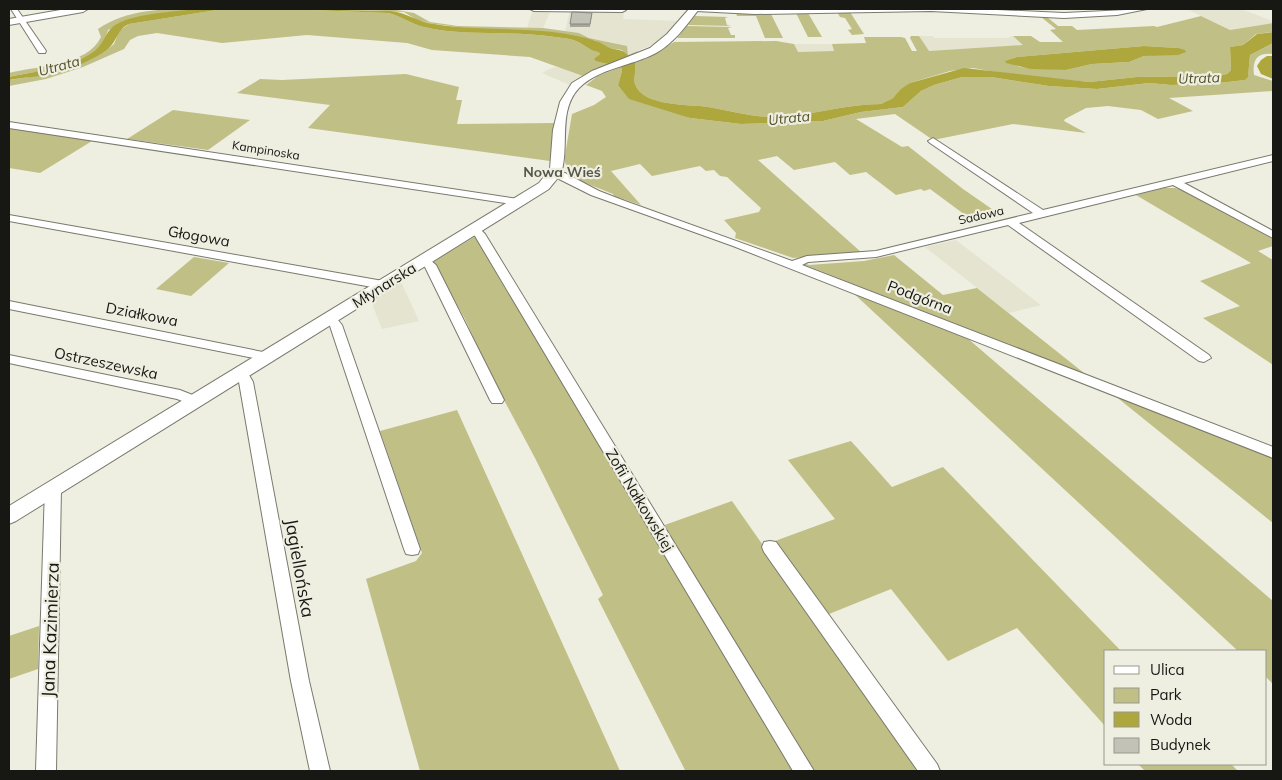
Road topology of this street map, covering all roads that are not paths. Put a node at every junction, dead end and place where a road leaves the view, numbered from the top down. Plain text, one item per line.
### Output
1 (14, 9) edge
2 (83, 9) edge
3 (534, 9) edge
4 (579, 9) edge
5 (695, 9) edge
6 (889, 9) edge
7 (1143, 9) edge
8 (622, 10) edge
9 (1124, 10) edge
10 (21, 20) junction
11 (9, 22) edge
12 (42, 51) dead end
13 (9, 125) edge
14 (933, 141) dead end
15 (1273, 158) edge
16 (554, 174) junction
17 (1174, 182) junction
18 (518, 202) junction
19 (1043, 215) junction
20 (9, 218) edge
21 (1011, 222) junction
22 (474, 229) junction
23 (1273, 235) edge
24 (424, 260) junction
25 (794, 266) junction
26 (383, 285) junction
27 (9, 305) edge
28 (330, 318) junction
29 (268, 357) junction
30 (1204, 358) dead end
31 (9, 359) edge
32 (238, 375) junction
33 (497, 400) dead end
34 (195, 401) junction
35 (1273, 453) edge
36 (54, 488) junction
37 (9, 516) edge
38 (770, 547) dead end
39 (412, 549) dead end
40 (46, 771) edge
41 (320, 771) edge
42 (804, 771) edge
43 (930, 771) edge

1 - 10 street
2 - 10 main road
3 - 4 street
4 - 8 street
5 - 6 street
5 - 16 street
6 - 9 street
7 - 9 street
10 - 11 main road
10 - 12 street
13 - 18 street, Kampinoska
14 - 19 street
15 - 17 street, Sadowa
16 - 18 street, Młynarska
16 - 25 street, Podgórna
17 - 19 street, Sadowa
17 - 23 street
18 - 22 street, Młynarska
19 - 21 street, Sadowa
20 - 26 street, Głogowa
21 - 25 street, Sadowa
21 - 30 street
22 - 24 street, Młynarska
22 - 42 street, Zofii Nałkowskiej
24 - 26 street, Młynarska
24 - 33 street
25 - 35 street, Podgórna
26 - 28 street, Młynarska
27 - 29 street, Działkowa
28 - 29 street, Młynarska
28 - 39 street
29 - 32 street, Młynarska
31 - 34 street, Ostrzeszewska
32 - 34 street, Młynarska
32 - 41 street, Jagiellońska
34 - 36 street, Młynarska
36 - 37 street, Młynarska
36 - 40 street, Jana Kazimierza
38 - 43 street

